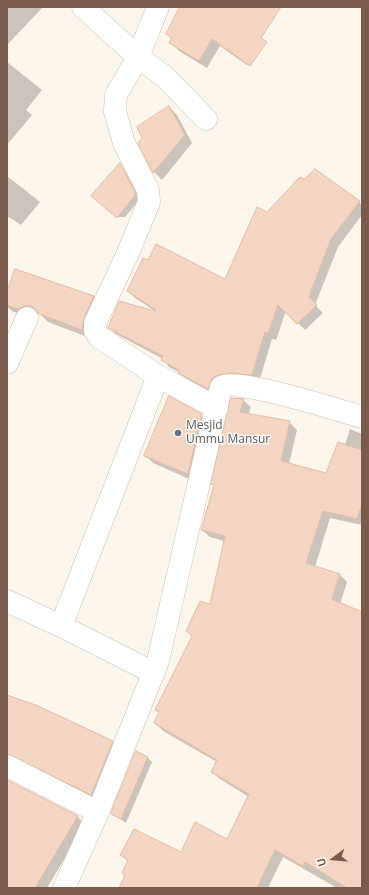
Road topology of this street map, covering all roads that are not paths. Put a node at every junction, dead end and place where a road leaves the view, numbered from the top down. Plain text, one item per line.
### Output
1 (83, 7) edge
2 (158, 7) edge
3 (138, 57) junction
4 (206, 119) dead end
5 (26, 318) dead end
6 (7, 363) edge
7 (158, 376) junction
8 (217, 408) junction
9 (362, 417) edge
10 (7, 601) edge
11 (61, 626) junction
12 (154, 673) junction
13 (7, 766) edge
14 (98, 812) junction
15 (64, 888) edge

1 - 3 street
2 - 3 street
3 - 4 street
3 - 7 street
5 - 6 street
7 - 8 street
7 - 11 street
8 - 9 street
8 - 12 street
10 - 11 street
11 - 12 street
12 - 14 street
13 - 14 street
14 - 15 street

